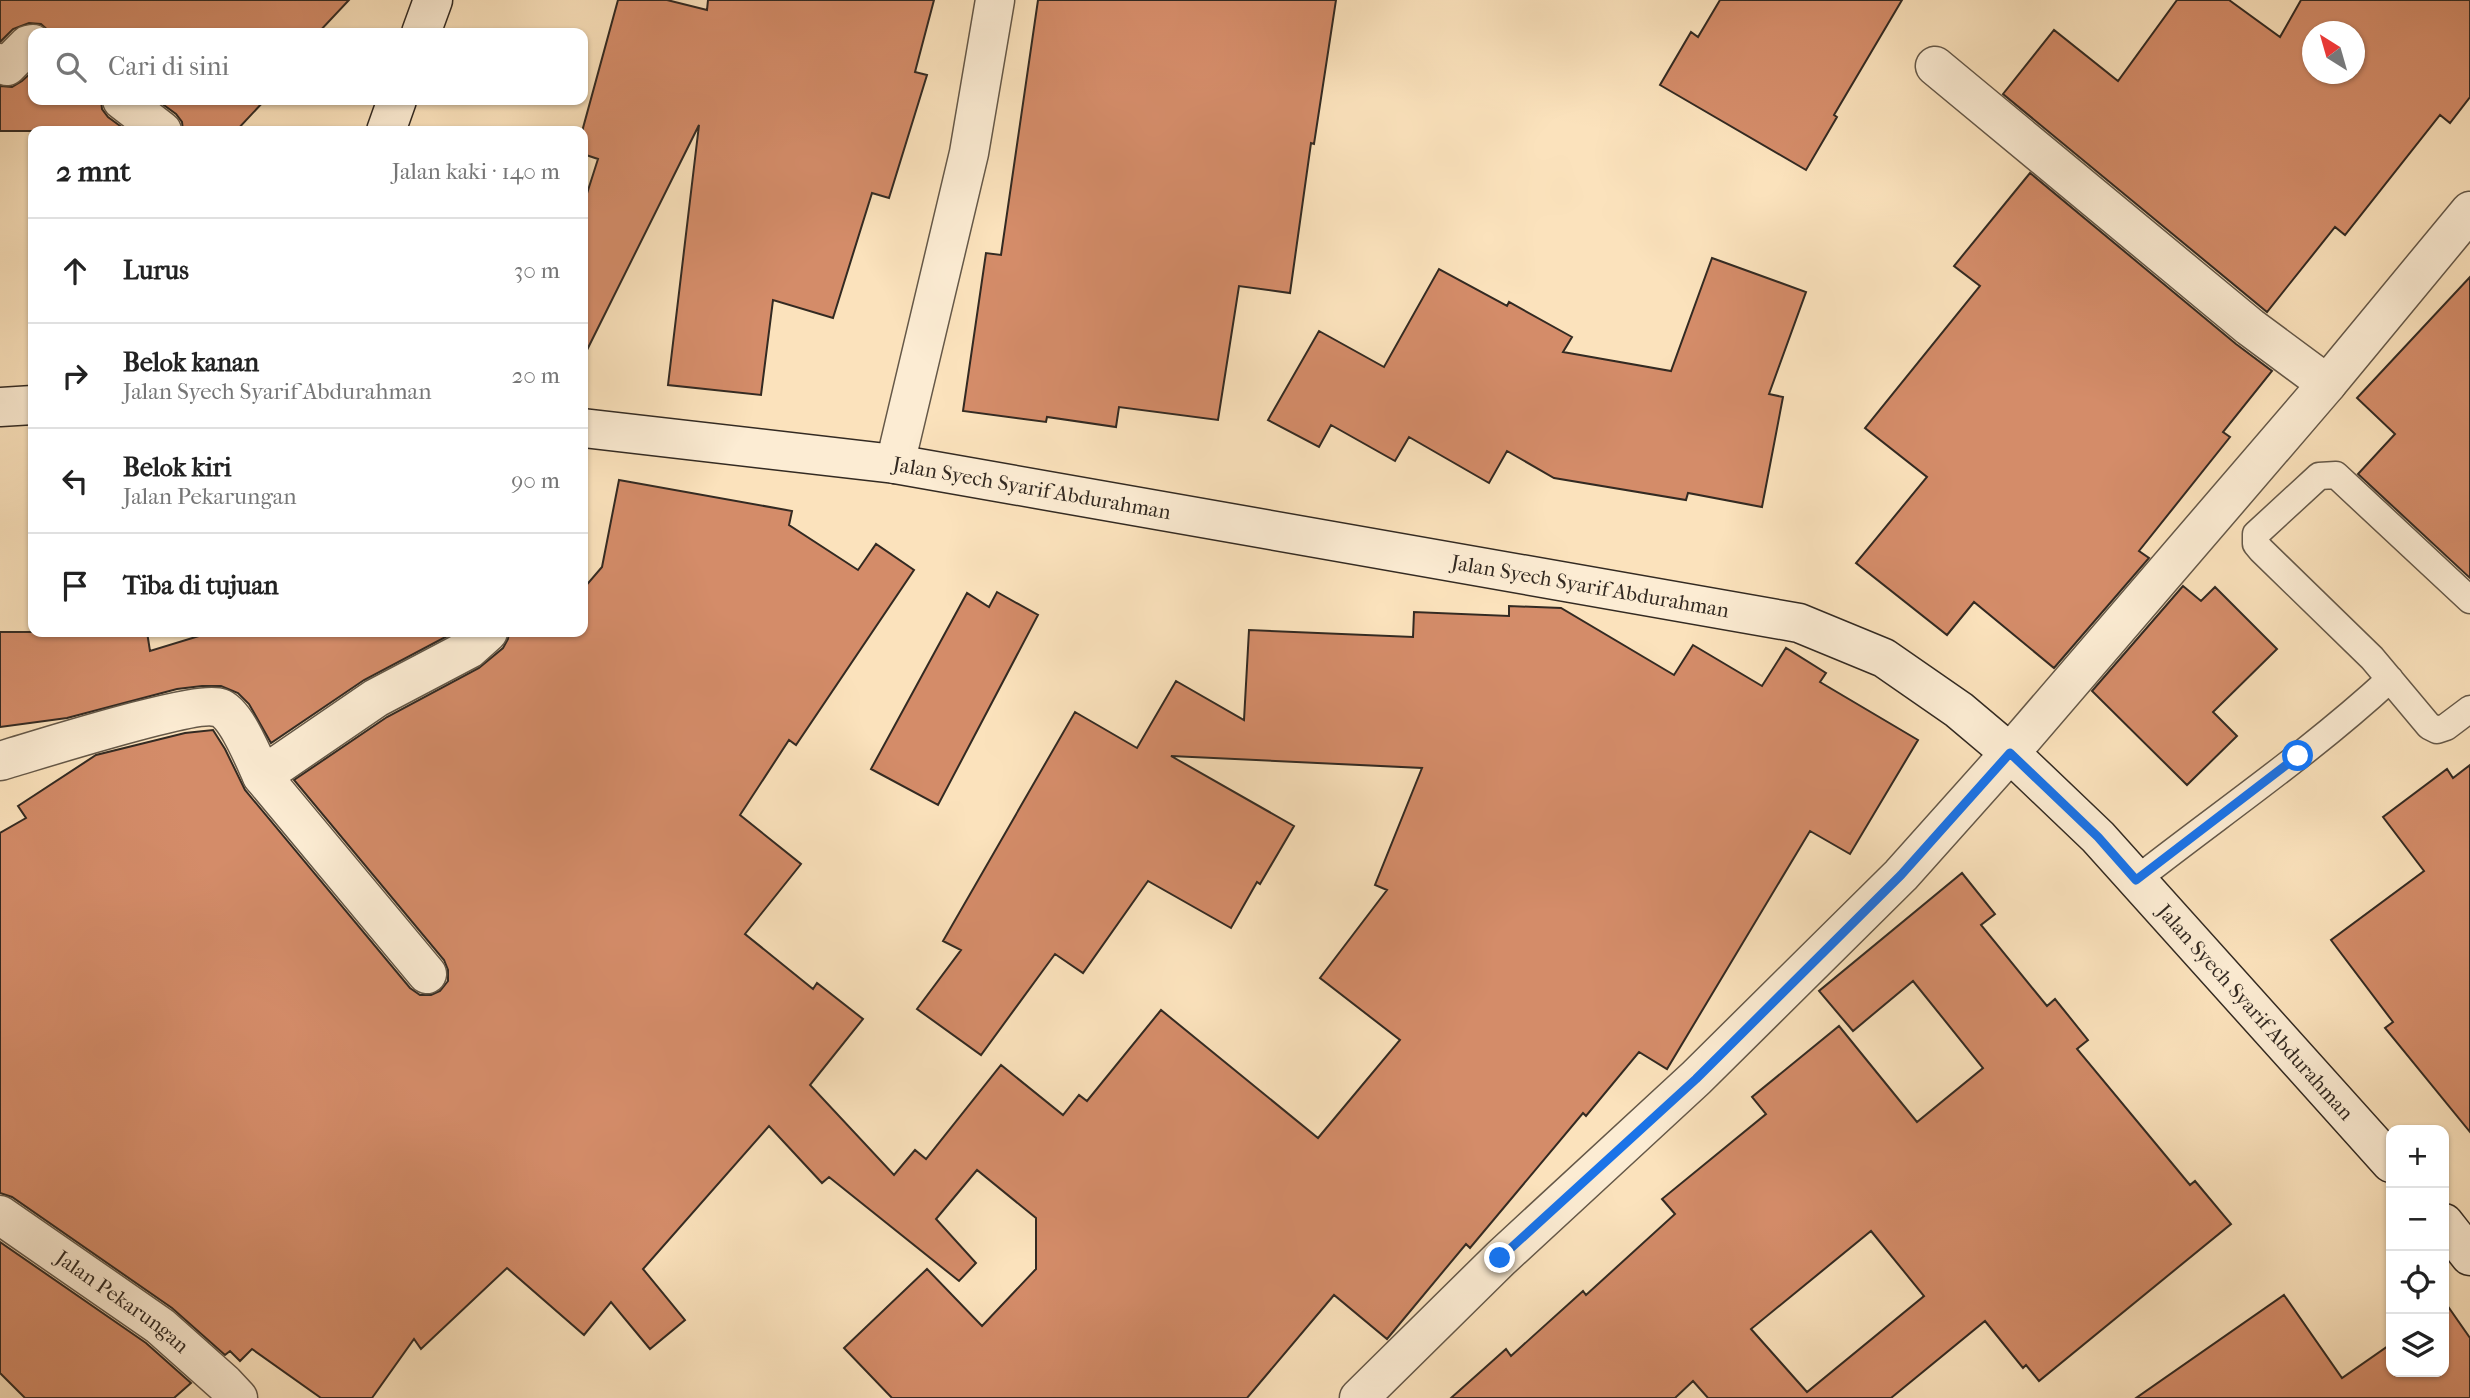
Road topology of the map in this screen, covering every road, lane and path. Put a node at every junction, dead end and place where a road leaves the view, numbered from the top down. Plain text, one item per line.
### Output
1 (433, 0) edge
2 (995, 0) edge
3 (423, 28) edge
4 (28, 45) edge
5 (0, 63) edge
6 (1935, 66) dead end
7 (128, 105) edge
8 (395, 105) edge
9 (156, 126) edge
10 (388, 126) edge
11 (2470, 211) edge
12 (2327, 384) junction
13 (28, 405) edge
14 (0, 407) edge
15 (588, 429) edge
16 (895, 464) junction
17 (2470, 600) edge
18 (482, 637) edge
19 (2390, 679) junction
20 (2470, 709) edge
21 (2010, 753) junction
22 (0, 761) edge
23 (262, 776) junction
24 (2136, 880) junction
25 (427, 974) dead end
26 (2386, 1157) edge
27 (1, 1218) edge
28 (2449, 1229) edge
29 (2470, 1256) edge
30 (238, 1398) edge
31 (1359, 1398) edge

1 - 3 street
2 - 16 street
4 - 5 street
6 - 12 street
7 - 9 street
8 - 10 street
11 - 12 street
12 - 21 street
13 - 14 street
15 - 16 street, Jalan Syech Syarif Abdurahman
16 - 21 street, Jalan Syech Syarif Abdurahman
17 - 19 lane
18 - 23 street
19 - 20 lane
19 - 24 lane
21 - 24 street, Jalan Syech Syarif Abdurahman
21 - 31 street
22 - 23 street
23 - 25 street
24 - 26 street, Jalan Syech Syarif Abdurahman
27 - 30 street, Jalan Pekarungan
28 - 29 street

